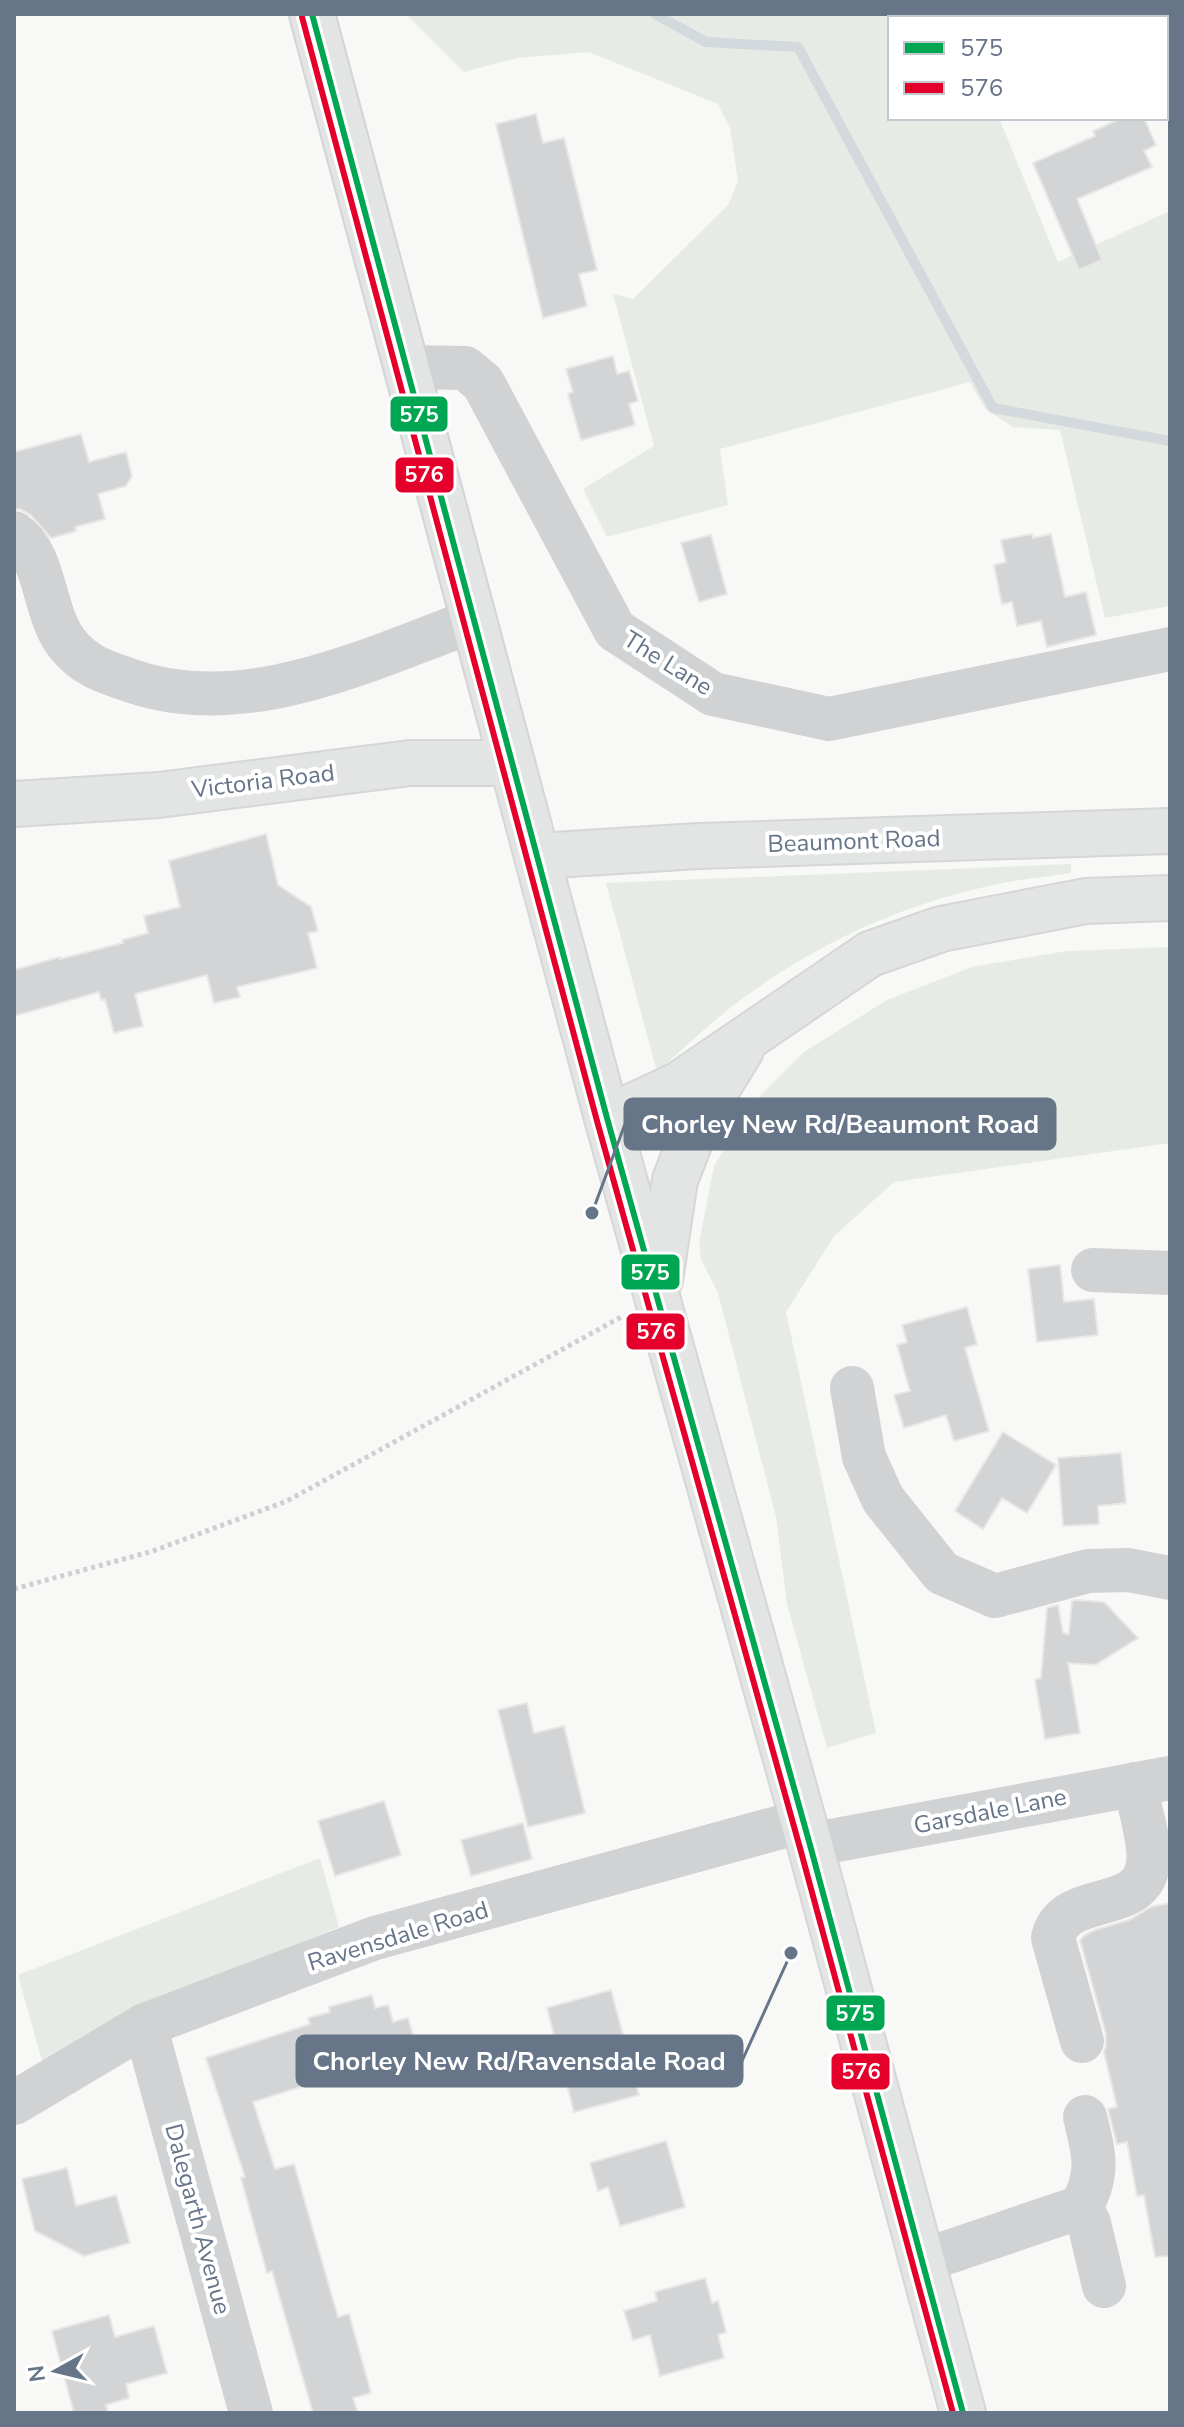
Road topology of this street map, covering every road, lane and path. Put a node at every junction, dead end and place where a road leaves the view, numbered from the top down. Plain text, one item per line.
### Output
1 (312, 14) edge
2 (406, 367) junction
3 (14, 533) edge
4 (473, 621) junction
5 (1170, 649) edge
6 (512, 763) junction
7 (14, 804) edge
8 (1170, 831) edge
9 (538, 856) junction
10 (1170, 898) edge
11 (748, 1038) junction
12 (607, 1118) junction
13 (1093, 1270) dead end
14 (1170, 1273) edge
15 (657, 1297) junction
16 (852, 1388) dead end
17 (1170, 1578) edge
18 (14, 1589) edge
19 (1152, 1781) edge
20 (807, 1833) junction
21 (145, 2025) junction
22 (1082, 2041) dead end
23 (14, 2103) edge
24 (1085, 2117) dead end
25 (1081, 2207) junction
26 (922, 2261) junction
27 (1104, 2286) dead end
28 (251, 2413) edge
29 (963, 2413) edge

1 - 2 main road
2 - 4 main road
2 - 5 street, The Lane
3 - 4 street
4 - 6 main road
6 - 7 main road, Victoria Road
6 - 9 main road
8 - 9 main road, Beaumont Road
9 - 12 main road
10 - 11 main road
11 - 12 main road
11 - 15 main road
12 - 15 main road
13 - 14 street
15 - 18 path
15 - 20 main road
16 - 17 street
19 - 20 street, Garsdale Lane
19 - 22 street
20 - 21 street, Ravensdale Road
20 - 26 main road
21 - 23 street, Ravensdale Road
21 - 28 street, Dalegarth Avenue
24 - 25 street
25 - 26 street
25 - 27 street
26 - 29 main road

